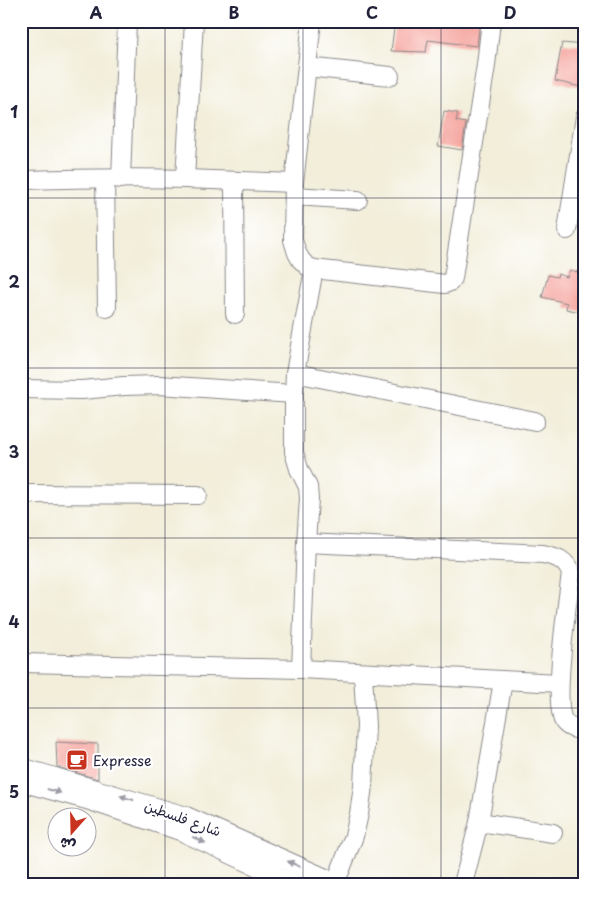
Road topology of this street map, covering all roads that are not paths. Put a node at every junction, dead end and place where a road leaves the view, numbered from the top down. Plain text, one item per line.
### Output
1 (127, 21) edge
2 (194, 21) edge
3 (312, 21) edge
4 (491, 21) edge
5 (307, 67) junction
6 (390, 76) dead end
7 (585, 117) edge
8 (113, 179) junction
9 (186, 179) junction
10 (21, 180) edge
11 (234, 182) junction
12 (294, 190) junction
13 (358, 200) dead end
14 (567, 230) dead end
15 (314, 269) junction
16 (107, 308) dead end
17 (235, 314) dead end
18 (295, 373) junction
19 (21, 389) edge
20 (294, 394) junction
21 (535, 421) dead end
22 (21, 494) edge
23 (198, 495) dead end
24 (306, 543) junction
25 (21, 662) edge
26 (301, 669) junction
27 (363, 673) junction
28 (503, 681) junction
29 (559, 683) junction
30 (585, 730) edge
31 (21, 767) edge
32 (21, 782) edge
33 (479, 822) junction
34 (554, 833) dead end
35 (336, 883) edge
36 (295, 884) edge
37 (463, 884) edge

1 - 8 street
2 - 9 street
3 - 5 street
4 - 15 street
5 - 6 street
5 - 12 street
7 - 14 street
8 - 9 street
8 - 10 street
8 - 16 street
9 - 11 street
11 - 12 street
11 - 17 street
12 - 13 street
12 - 15 street
15 - 18 street
18 - 20 street
18 - 21 street
19 - 20 street
20 - 24 street
22 - 23 street
24 - 26 street
24 - 29 street
25 - 26 street
26 - 27 street
27 - 28 street
27 - 35 street
28 - 29 street
28 - 33 street
29 - 30 street
35 -> 31 street, شارع فلسطين
32 -> 36 street, شارع فلسطين
33 - 34 street
33 - 37 street

